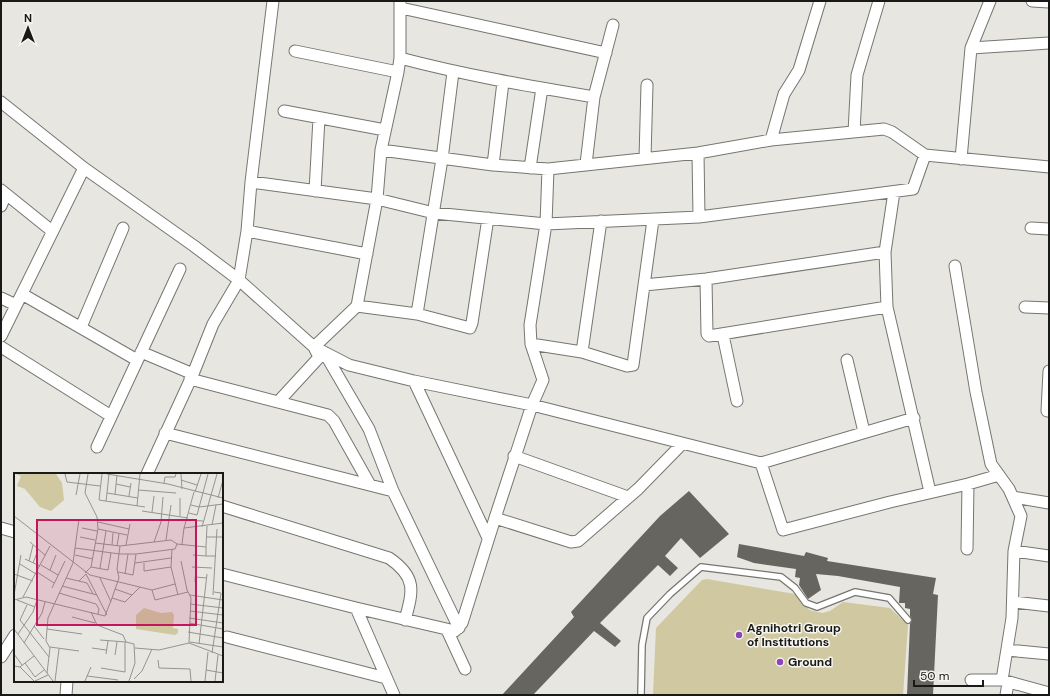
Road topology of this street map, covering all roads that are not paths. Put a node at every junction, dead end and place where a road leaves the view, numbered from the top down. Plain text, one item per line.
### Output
1 (273, 1) edge
2 (820, 1) edge
3 (879, 1) edge
4 (990, 1) edge
5 (1032, 1) edge
6 (1049, 2) edge
7 (401, 4) edge
8 (614, 25) dead end
9 (1049, 43) edge
10 (971, 48) junction
11 (295, 51) dead end
12 (606, 53) junction
13 (400, 58) junction
14 (398, 72) junction
15 (453, 72) junction
16 (503, 82) junction
17 (647, 85) dead end
18 (542, 88) junction
19 (594, 97) junction
20 (1, 102) edge
21 (284, 112) dead end
22 (319, 118) junction
23 (385, 130) junction
24 (854, 132) junction
25 (771, 140) junction
26 (381, 150) junction
27 (698, 153) junction
28 (925, 155) junction
29 (645, 158) junction
30 (442, 159) junction
31 (961, 159) junction
32 (586, 164) junction
33 (493, 165) junction
34 (1049, 167) edge
35 (84, 168) junction
36 (530, 168) junction
37 (548, 169) junction
38 (251, 182) junction
39 (315, 191) junction
40 (4, 192) edge
41 (894, 192) junction
42 (377, 199) junction
43 (1, 206) edge
44 (434, 212) junction
45 (699, 217) junction
46 (488, 218) junction
47 (653, 220) junction
48 (601, 221) junction
49 (546, 224) junction
50 (123, 228) dead end
51 (1031, 228) dead end
52 (1049, 229) edge
53 (52, 231) junction
54 (247, 231) junction
55 (885, 252) junction
56 (367, 254) junction
57 (955, 266) dead end
58 (180, 269) dead end
59 (706, 279) junction
60 (239, 280) junction
61 (644, 286) junction
62 (22, 294) junction
63 (1, 298) edge
64 (16, 305) junction
65 (357, 306) junction
66 (887, 307) junction
67 (1025, 307) dead end
68 (1049, 308) edge
69 (417, 314) junction
70 (80, 327) junction
71 (723, 335) junction
72 (1, 336) edge
73 (531, 344) junction
74 (1, 348) edge
75 (582, 352) junction
76 (318, 354) junction
77 (139, 356) junction
78 (847, 360) dead end
79 (1049, 371) edge
80 (191, 376) junction
81 (1049, 376) edge
82 (414, 382) junction
83 (737, 401) dead end
84 (278, 402) junction
85 (532, 404) junction
86 (1047, 410) dead end
87 (111, 416) junction
88 (914, 418) junction
89 (864, 432) junction
90 (165, 433) junction
91 (682, 444) junction
92 (97, 447) dead end
93 (514, 456) junction
94 (761, 463) junction
95 (147, 473) edge
96 (999, 475) junction
97 (968, 484) junction
98 (371, 486) junction
99 (391, 491) junction
100 (930, 492) junction
101 (628, 497) junction
102 (1013, 497) junction
103 (1049, 503) edge
104 (223, 506) edge
105 (495, 518) junction
106 (1, 528) edge
107 (14, 532) edge
108 (488, 538) junction
109 (967, 549) dead end
110 (1014, 552) junction
111 (1049, 556) edge
112 (223, 574) edge
113 (1012, 602) junction
114 (1049, 606) edge
115 (356, 608) junction
116 (405, 620) junction
117 (908, 620) dead end
118 (459, 628) junction
119 (447, 630) junction
120 (14, 637) edge
121 (228, 637) dead end
122 (1007, 650) junction
123 (1049, 654) edge
124 (1, 657) edge
125 (465, 669) dead end
126 (386, 678) junction
127 (971, 680) dead end
128 (1005, 681) junction
129 (68, 682) edge
130 (1049, 693) edge
131 (66, 695) edge
132 (394, 695) edge
133 (641, 695) edge
134 (1006, 695) edge

1 - 38 street
2 - 25 street
3 - 24 street
4 - 10 street
5 - 6 street
7 - 12 street
7 - 13 street
8 - 12 street
9 - 10 street
10 - 31 street
11 - 14 street
12 - 19 street
13 - 14 street
13 - 15 street
14 - 23 street
15 - 16 street
15 - 30 street
16 - 18 street
16 - 33 street
17 - 29 street
18 - 19 street
18 - 36 street
19 - 32 street
20 - 35 street
21 - 22 street
22 - 23 street
22 - 39 street
23 - 26 street
24 - 25 street
24 - 28 street
25 - 27 street
26 - 30 street
26 - 42 street
27 - 29 street
27 - 45 street
28 - 31 street
28 - 41 street
29 - 32 street
30 - 33 street
30 - 44 street
31 - 34 street
32 - 37 street
33 - 36 street
35 - 53 street
35 - 60 street
36 - 37 street
37 - 49 street
38 - 39 street
38 - 54 street
39 - 42 street
40 - 43 street
40 - 53 street
41 - 45 street
41 - 55 street
42 - 44 street
42 - 56 street
44 - 46 street
44 - 69 street
45 - 47 street
46 - 49 street
46 - 69 street
47 - 48 street
47 - 61 street
48 - 49 street
48 - 75 street
49 - 73 street
50 - 70 street
51 - 52 street
53 - 62 street
54 - 56 street
54 - 60 street
55 - 59 street
55 - 66 street
56 - 65 street
57 - 96 street
58 - 77 street
59 - 61 street
59 - 71 street
60 - 76 street
60 - 80 street
61 - 75 street
62 - 64 street
62 - 70 street
63 - 64 street
64 - 72 street
65 - 69 street
65 - 76 street
66 - 71 street
66 - 88 street
67 - 68 street
70 - 77 street
71 - 83 street
73 - 75 street
73 - 85 street
74 - 87 street
76 - 82 street
76 - 84 street
76 - 99 street
77 - 80 street
77 - 87 street
78 - 89 street
79 - 81 street
80 - 84 street
80 - 90 street
81 - 86 street
82 - 85 street
82 - 108 street
84 - 98 street
85 - 91 street
85 - 93 street
87 - 92 street
88 - 89 street
88 - 100 street
89 - 94 street
90 - 95 street
90 - 98 street
91 - 94 street
91 - 101 street
93 - 101 street
93 - 105 street
94 - 100 street
96 - 97 street
96 - 102 street
97 - 100 street
97 - 109 street
98 - 99 street
99 - 118 street
101 - 105 street
102 - 103 street
102 - 110 street
104 - 116 street
105 - 108 street
106 - 107 street
108 - 118 street
110 - 111 street
110 - 113 street
112 - 115 street
113 - 114 street
113 - 122 street
115 - 116 street
115 - 126 street
116 - 119 street
117 - 133 lane
118 - 119 street
119 - 125 street
120 - 124 street
121 - 126 street
122 - 123 street
122 - 128 street
126 - 132 street
127 - 128 street
128 - 130 street
128 - 134 street
129 - 131 street

